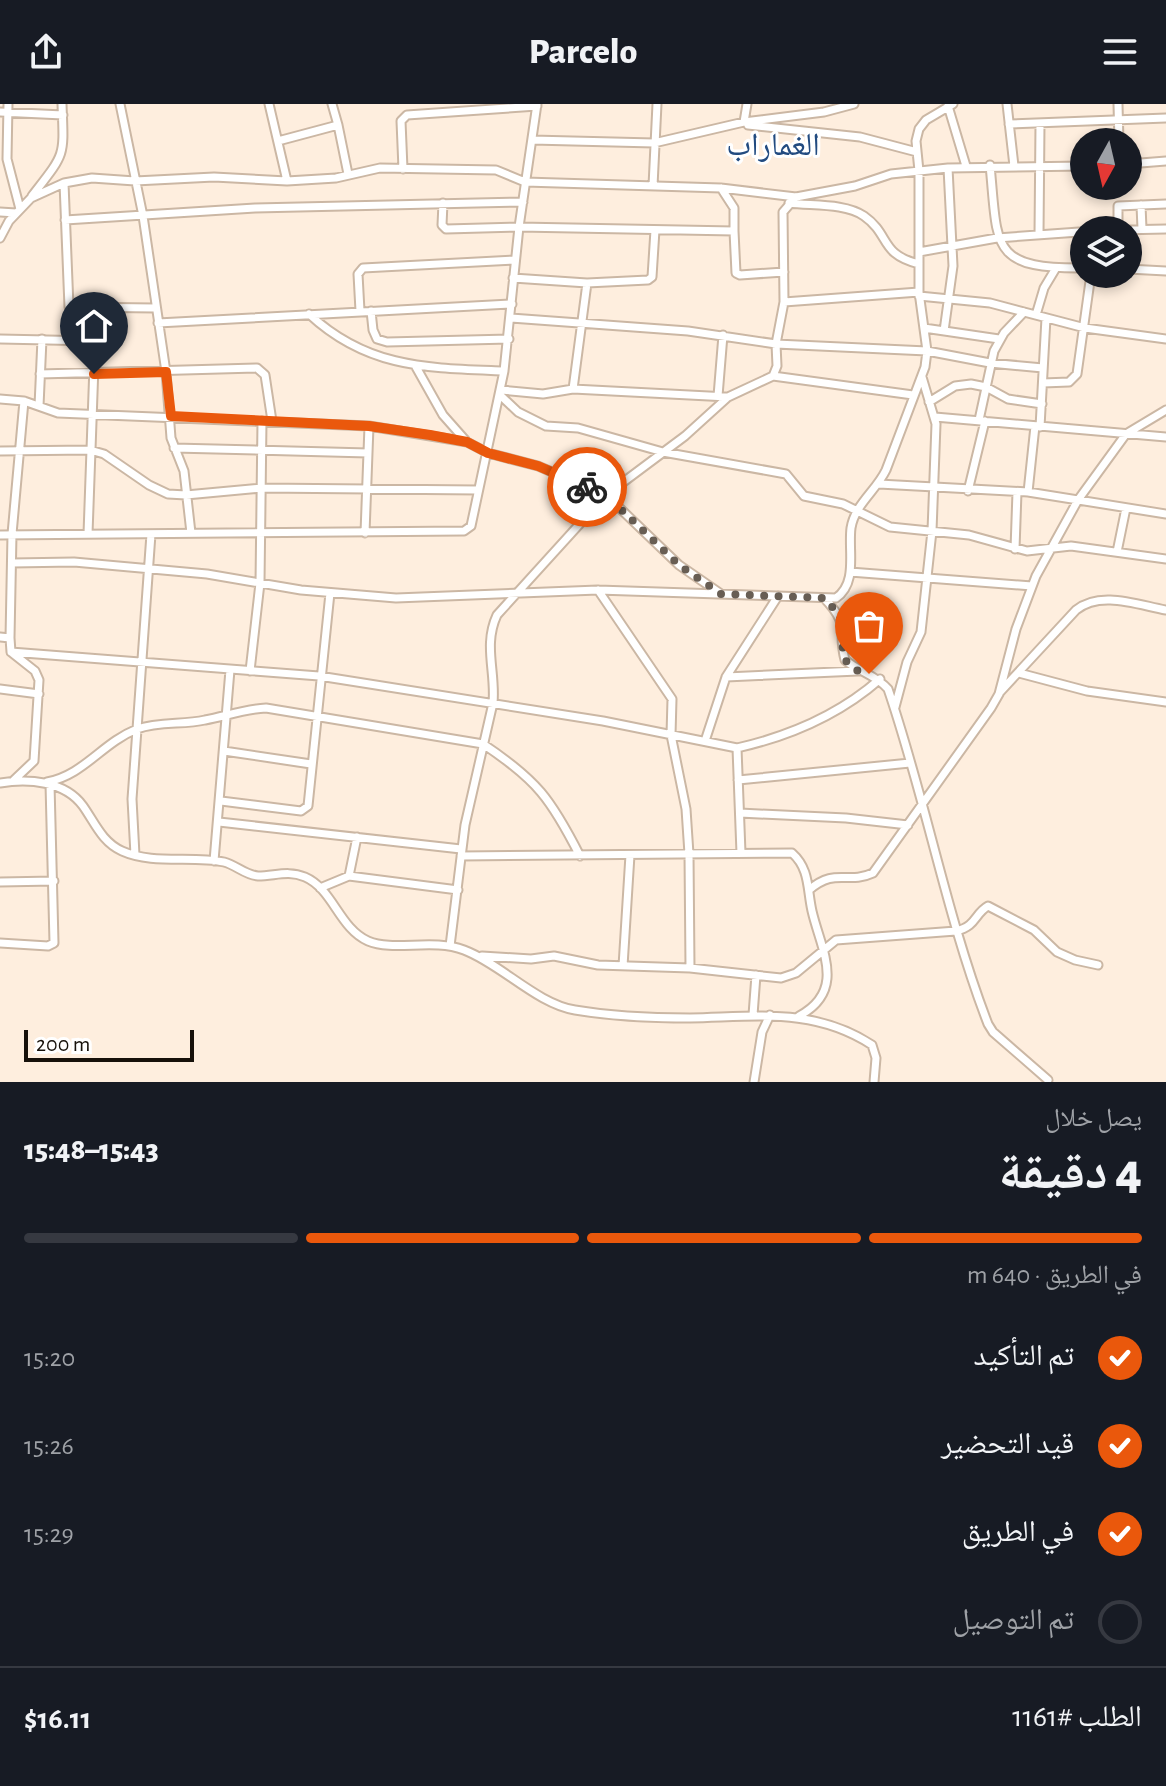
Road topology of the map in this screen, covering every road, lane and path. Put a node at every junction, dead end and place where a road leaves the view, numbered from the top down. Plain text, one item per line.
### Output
1 (62, 104) edge
2 (120, 104) edge
3 (269, 104) edge
4 (332, 104) edge
5 (657, 104) edge
6 (747, 104) edge
7 (854, 104) edge
8 (1007, 104) edge
9 (1118, 104) edge
10 (524, 105) edge
11 (537, 105) edge
12 (950, 105) edge
13 (5, 110) edge
14 (63, 115) junction
15 (1166, 118) edge
16 (1118, 120) junction
17 (741, 123) junction
18 (1009, 124) junction
19 (1040, 124) junction
20 (338, 125) junction
21 (1118, 128) edge
22 (532, 140) junction
23 (278, 141) junction
24 (654, 143) junction
25 (3, 144) edge
26 (917, 152) junction
27 (1166, 161) edge
28 (1142, 163) edge
29 (990, 165) junction
30 (966, 166) junction
31 (1014, 166) junction
32 (1070, 167) edge
33 (948, 168) junction
34 (1039, 168) junction
35 (403, 169) junction
36 (919, 171) junction
37 (348, 174) junction
38 (135, 181) junction
39 (287, 181) junction
40 (525, 182) junction
41 (64, 183) junction
42 (653, 186) junction
43 (721, 188) junction
44 (31, 198) junction
45 (792, 200) junction
46 (523, 202) junction
47 (443, 203) junction
48 (1166, 204) edge
49 (1141, 205) junction
50 (18, 211) junction
51 (0, 212) edge
52 (143, 216) junction
53 (1118, 216) edge
54 (1141, 216) edge
55 (65, 220) junction
56 (519, 227) junction
57 (1142, 229) edge
58 (1166, 229) edge
59 (655, 230) junction
60 (734, 231) junction
61 (1070, 233) edge
62 (1039, 234) junction
63 (0, 238) edge
64 (997, 238) junction
65 (951, 244) junction
66 (919, 252) junction
67 (515, 260) junction
68 (919, 264) junction
69 (1056, 268) junction
70 (1070, 268) edge
71 (1142, 270) edge
72 (1166, 271) edge
73 (784, 272) junction
74 (513, 278) junction
75 (587, 283) junction
76 (1089, 288) edge
77 (919, 294) junction
78 (949, 299) junction
79 (784, 302) junction
80 (512, 304) junction
81 (155, 308) junction
82 (96, 309) junction
83 (360, 311) junction
84 (371, 311) junction
85 (1024, 312) junction
86 (309, 314) junction
87 (1036, 315) junction
88 (511, 318) junction
89 (1046, 318) junction
90 (158, 323) junction
91 (580, 323) junction
92 (924, 328) junction
93 (1085, 328) junction
94 (944, 331) junction
95 (723, 335) junction
96 (0, 339) edge
97 (42, 339) junction
98 (509, 339) junction
99 (999, 339) junction
100 (1166, 339) edge
101 (95, 341) junction
102 (776, 344) junction
103 (927, 351) junction
104 (990, 363) junction
105 (416, 367) junction
106 (1043, 368) junction
107 (504, 371) junction
108 (166, 372) junction
109 (40, 374) junction
110 (94, 374) junction
111 (773, 376) junction
112 (922, 377) junction
113 (1043, 383) junction
114 (986, 387) junction
115 (573, 389) junction
116 (500, 392) junction
117 (913, 395) junction
118 (718, 396) junction
119 (728, 397) junction
120 (0, 399) edge
121 (24, 401) junction
122 (929, 402) junction
123 (1042, 404) junction
124 (39, 406) junction
125 (1166, 410) edge
126 (91, 415) junction
127 (171, 416) junction
128 (935, 417) junction
129 (267, 421) junction
130 (982, 421) junction
131 (369, 426) junction
132 (1038, 427) junction
133 (1126, 434) junction
134 (1166, 437) edge
135 (467, 442) junction
136 (174, 448) junction
137 (22, 450) junction
138 (90, 450) junction
139 (261, 450) junction
140 (0, 451) edge
141 (663, 452) junction
142 (368, 453) junction
143 (488, 453) junction
144 (879, 484) junction
145 (261, 488) junction
146 (367, 488) junction
147 (935, 489) junction
148 (478, 490) junction
149 (968, 491) junction
150 (1017, 492) junction
151 (1028, 492) junction
152 (186, 495) junction
153 (606, 495) junction
154 (1078, 500) junction
155 (1126, 508) junction
156 (856, 510) junction
157 (1166, 514) edge
158 (932, 531) junction
159 (191, 533) junction
160 (260, 533) junction
161 (365, 533) junction
162 (12, 534) junction
163 (88, 534) junction
164 (151, 534) junction
165 (0, 535) edge
166 (1051, 547) junction
167 (1015, 549) junction
168 (1117, 552) junction
169 (1166, 559) edge
170 (12, 563) junction
171 (148, 569) junction
172 (850, 572) junction
173 (927, 577) junction
174 (260, 583) junction
175 (1032, 586) junction
176 (598, 590) junction
177 (518, 591) junction
178 (0, 592) edge
179 (11, 592) junction
180 (330, 593) junction
181 (721, 594) junction
182 (778, 596) junction
183 (824, 598) junction
184 (1166, 610) edge
185 (0, 637) edge
186 (10, 638) junction
187 (11, 652) junction
188 (142, 661) junction
189 (230, 670) junction
190 (250, 671) junction
191 (858, 671) junction
192 (1019, 673) junction
193 (319, 676) junction
194 (726, 677) junction
195 (880, 679) junction
196 (0, 689) edge
197 (39, 694) junction
198 (999, 694) junction
199 (1166, 702) edge
200 (493, 703) junction
201 (894, 709) junction
202 (227, 715) junction
203 (316, 716) junction
204 (137, 729) junction
205 (671, 735) junction
206 (705, 741) junction
207 (483, 744) junction
208 (737, 748) junction
209 (224, 751) junction
210 (910, 763) junction
211 (311, 764) junction
212 (738, 780) junction
213 (12, 781) junction
214 (0, 783) edge
215 (46, 783) junction
216 (221, 801) junction
217 (921, 804) junction
218 (740, 813) junction
219 (219, 822) junction
220 (908, 825) junction
221 (357, 837) junction
222 (461, 852) junction
223 (741, 853) junction
224 (689, 854) junction
225 (135, 855) junction
226 (630, 855) junction
227 (580, 856) junction
228 (214, 861) junction
229 (349, 876) junction
230 (54, 881) junction
231 (0, 882) edge
232 (320, 888) junction
233 (458, 890) junction
234 (809, 890) junction
235 (956, 931) junction
236 (0, 943) edge
237 (450, 946) junction
238 (825, 947) junction
239 (476, 955) junction
240 (1098, 965) dead end
241 (623, 966) junction
242 (690, 968) junction
243 (756, 975) junction
244 (753, 1015) junction
245 (770, 1015) junction
246 (798, 1017) junction
247 (1048, 1080) dead end
248 (754, 1082) edge
249 (874, 1082) edge

1 - 14 street
2 - 38 street
3 - 23 street
4 - 20 street
5 - 24 street
6 - 17 street
7 - 17 street
8 - 18 street
9 - 16 street
10 - 11 street
10 - 35 street
11 - 22 street
12 - 26 street
12 - 30 street
13 - 14 street
13 - 25 street
14 - 44 street
15 - 16 street
16 - 19 street
16 - 21 street
17 - 24 street
17 - 26 street
18 - 19 street
18 - 31 street
19 - 34 street
20 - 23 street
20 - 37 street
22 - 24 street
22 - 40 street
23 - 39 street
24 - 42 street
25 - 50 street
26 - 36 street
27 - 28 street
29 - 30 street
29 - 31 street
29 - 64 street
30 - 33 street
31 - 34 street
32 - 34 street
33 - 36 street
33 - 65 street
34 - 62 street
35 - 37 street
35 - 40 street
36 - 45 street
36 - 66 street
37 - 39 street
38 - 39 street
38 - 41 street
38 - 52 street
40 - 42 street
40 - 46 street
41 - 44 street
41 - 55 street
42 - 43 street
43 - 45 street
43 - 60 street
44 - 50 street
45 - 68 street
45 - 73 street
46 - 47 street
46 - 56 street
47 - 52 street
47 - 56 street
48 - 49 street
49 - 53 street
49 - 54 street
50 - 51 street
50 - 63 street
52 - 55 street
52 - 81 street
55 - 82 street
56 - 59 street
56 - 67 street
57 - 58 street
59 - 60 street
59 - 75 street
60 - 73 street
61 - 62 street
62 - 64 street
64 - 65 street
64 - 69 street
65 - 66 street
65 - 78 street
66 - 68 street
67 - 74 street
67 - 83 street
68 - 77 street
69 - 70 street
69 - 87 street
71 - 72 street
73 - 79 street
74 - 75 street
74 - 80 street
75 - 91 street
76 - 93 street
77 - 78 street
77 - 79 street
77 - 92 street
78 - 85 street
78 - 94 street
79 - 102 street
80 - 84 street
80 - 88 street
81 - 82 street
81 - 90 street
82 - 101 street
83 - 84 street
83 - 86 street
84 - 98 street
85 - 87 street
85 - 99 street
86 - 90 street
86 - 105 street
87 - 89 street
88 - 91 street
88 - 98 street
89 - 93 street
89 - 106 street
90 - 108 street
91 - 95 street
91 - 115 street
92 - 94 street
92 - 103 street
93 - 100 street
93 - 113 street
94 - 99 street
95 - 102 street
95 - 118 street
96 - 97 street
97 - 101 street
97 - 109 street
98 - 107 street
99 - 104 street
101 - 110 street
102 - 103 street
102 - 111 street
103 - 104 street
103 - 112 street
104 - 106 street
104 - 114 street
105 - 107 street
105 - 135 street
106 - 113 street
107 - 116 street
108 - 110 street
108 - 127 street
108 - 129 street
109 - 110 street
109 - 124 street
110 - 126 street
111 - 117 street
111 - 119 street
112 - 117 street
112 - 122 street
113 - 123 street
114 - 122 street
114 - 123 street
114 - 130 street
115 - 116 street
115 - 118 street
116 - 141 street
116 - 143 street
117 - 144 street
118 - 119 street
119 - 141 street
120 - 121 street
121 - 124 street
121 - 137 street
122 - 128 street
123 - 132 street
124 - 126 street
125 - 133 street
126 - 127 street
126 - 138 street
127 - 129 street
127 - 136 street
128 - 130 street
128 - 147 street
129 - 131 street
129 - 139 street
130 - 132 street
130 - 149 street
131 - 135 street
131 - 142 street
132 - 133 street
132 - 151 street
133 - 134 street
133 - 154 street
135 - 143 street
136 - 139 street
136 - 152 street
137 - 138 street
137 - 140 street
137 - 162 street
138 - 152 street
138 - 163 street
139 - 142 street
139 - 145 street
141 - 153 street
141 - 156 street
142 - 146 street
143 - 148 street
143 - 153 street
144 - 147 street
144 - 156 street
145 - 146 street
145 - 152 street
145 - 160 street
146 - 148 street
146 - 161 street
147 - 149 street
147 - 158 street
148 - 161 street
149 - 150 street
150 - 151 street
150 - 167 street
151 - 154 street
152 - 159 street
153 - 177 street
153 - 181 street
154 - 155 street
154 - 166 street
155 - 157 street
155 - 168 street
156 - 158 street
156 - 172 street
158 - 167 street
158 - 173 street
159 - 160 street
159 - 164 street
160 - 161 street
160 - 174 street
162 - 163 street
162 - 165 street
162 - 170 street
163 - 164 street
164 - 171 street
166 - 167 street
166 - 168 street
166 - 175 street
168 - 169 street
170 - 171 street
170 - 179 street
171 - 174 street
171 - 188 street
172 - 173 street
172 - 183 street
173 - 175 street
173 - 201 street
174 - 180 street
174 - 190 street
175 - 198 street
176 - 177 street
176 - 181 street
176 - 205 street
177 - 180 street
177 - 200 street
178 - 179 street
179 - 186 street
180 - 193 street
181 - 182 street
182 - 183 street
182 - 194 street
183 - 191 street
184 - 192 street
185 - 186 street
186 - 187 street
187 - 188 street
187 - 197 street
188 - 189 street
188 - 204 street
189 - 190 street
189 - 202 street
190 - 193 street
191 - 194 street
191 - 195 street
192 - 198 street
192 - 199 street
193 - 200 street
193 - 203 street
194 - 206 street
195 - 201 street
195 - 208 street
196 - 197 street
197 - 213 street
198 - 217 street
200 - 205 street
200 - 207 street
201 - 210 street
202 - 203 street
202 - 204 street
202 - 209 street
203 - 207 street
203 - 211 street
204 - 215 street
204 - 225 street
205 - 206 street
205 - 224 street
206 - 208 street
207 - 222 street
207 - 227 street
208 - 212 street
209 - 211 street
209 - 216 street
210 - 212 street
210 - 217 street
211 - 216 street
212 - 218 street
213 - 214 street
213 - 215 street
215 - 225 street
215 - 230 street
216 - 219 street
217 - 220 street
217 - 235 street
218 - 220 street
218 - 223 street
219 - 221 street
219 - 228 street
220 - 234 street
221 - 222 street
221 - 229 street
222 - 227 street
222 - 233 street
223 - 224 street
223 - 234 street
224 - 226 street
224 - 242 street
225 - 228 street
226 - 227 street
226 - 241 street
228 - 232 street
229 - 232 street
229 - 233 street
230 - 231 street
230 - 236 street
232 - 237 street
233 - 237 street
234 - 238 street
235 - 238 street
235 - 240 street
235 - 247 street
237 - 239 street
238 - 243 street
238 - 246 street
239 - 241 street
239 - 244 street
241 - 242 street
242 - 243 street
243 - 244 street
244 - 245 street
245 - 246 street
245 - 248 street
246 - 249 street

